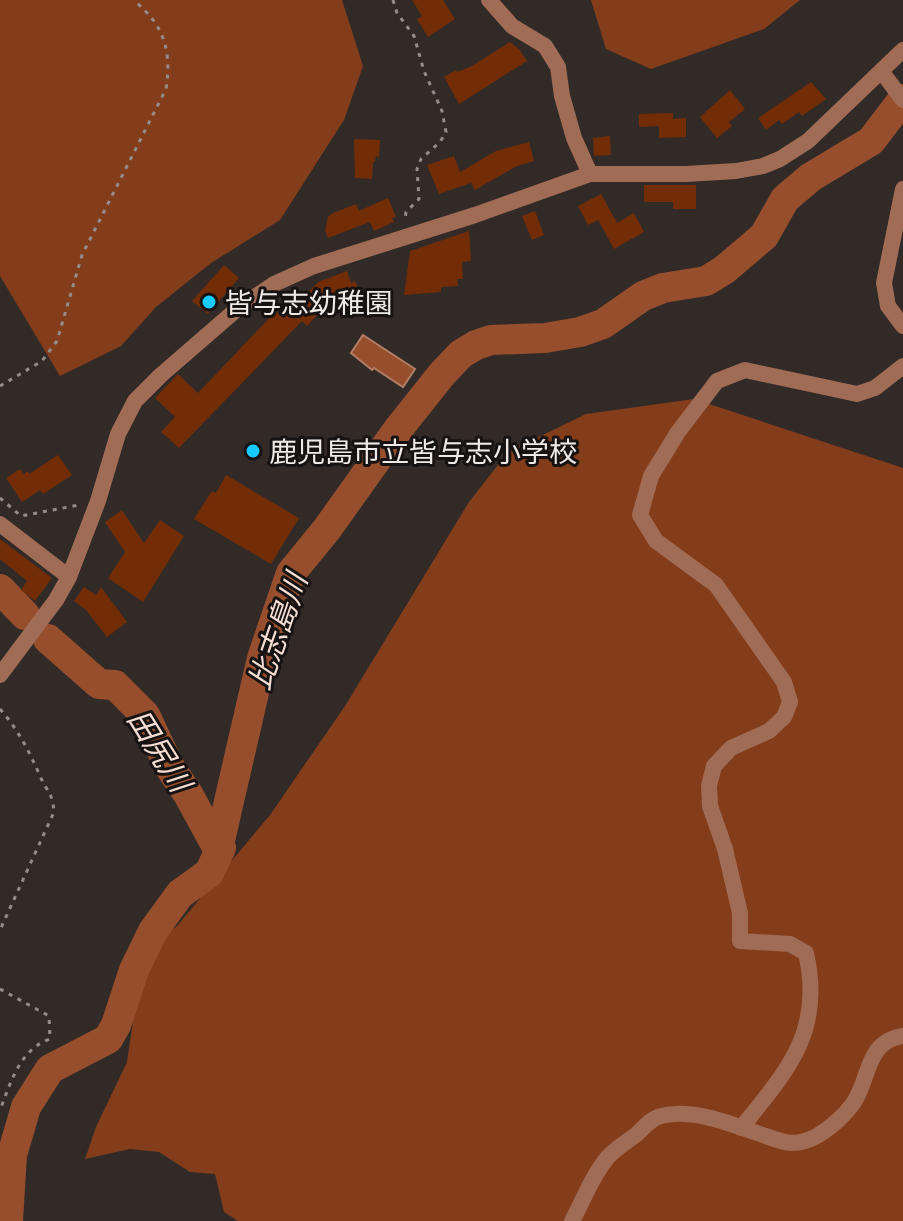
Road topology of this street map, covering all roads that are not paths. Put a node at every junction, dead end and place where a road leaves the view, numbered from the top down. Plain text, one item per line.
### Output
1 (489, 0) edge
2 (903, 50) edge
3 (886, 77) junction
4 (903, 100) edge
5 (590, 174) junction
6 (903, 189) edge
7 (903, 326) edge
8 (903, 366) edge
9 (0, 524) edge
10 (69, 577) junction
11 (0, 675) edge
12 (903, 1036) edge
13 (741, 1128) junction
14 (572, 1221) edge

1 - 5 street
2 - 3 street
3 - 4 street
3 - 5 street
5 - 10 street
6 - 7 street
8 - 13 street
9 - 10 street
10 - 11 street
12 - 13 street
13 - 14 street

